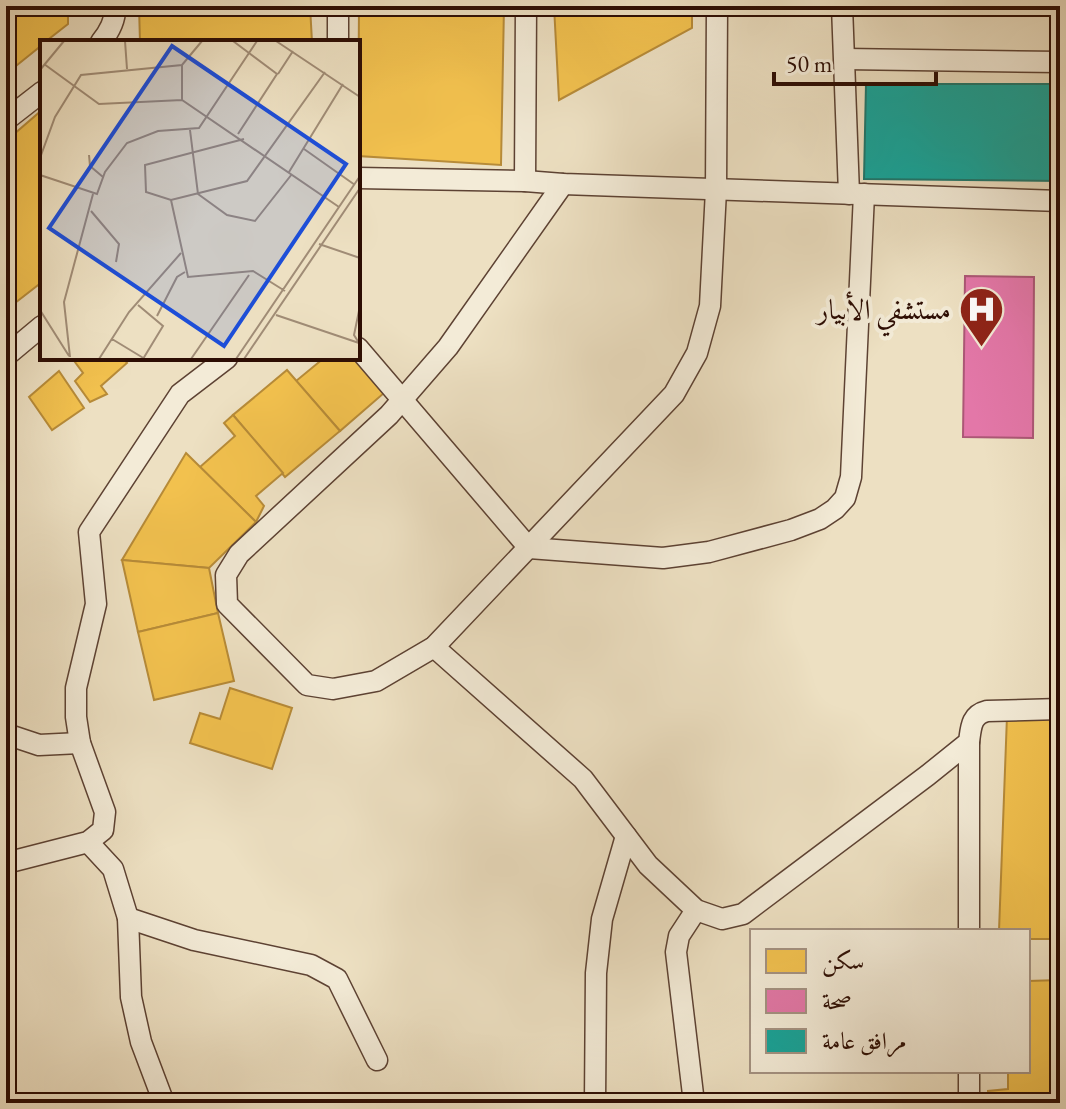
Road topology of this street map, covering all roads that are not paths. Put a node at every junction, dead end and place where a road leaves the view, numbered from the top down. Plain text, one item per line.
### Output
1 (115, 6) edge
2 (338, 6) edge
3 (526, 6) edge
4 (717, 6) edge
5 (842, 6) edge
6 (103, 40) edge
7 (338, 40) edge
8 (845, 59) junction
9 (1060, 62) edge
10 (40, 94) edge
11 (6, 120) edge
12 (360, 178) edge
13 (525, 181) junction
14 (563, 184) junction
15 (716, 190) junction
16 (856, 194) junction
17 (1060, 201) edge
18 (40, 328) edge
19 (360, 350) edge
20 (6, 356) edge
21 (224, 360) edge
22 (402, 398) junction
23 (529, 548) junction
24 (434, 647) junction
25 (1060, 709) edge
26 (6, 734) edge
27 (969, 742) junction
28 (80, 743) junction
29 (626, 836) junction
30 (88, 842) junction
31 (6, 863) edge
32 (696, 910) junction
33 (128, 918) junction
34 (969, 929) edge
35 (377, 1060) dead end
36 (969, 1073) edge
37 (164, 1103) edge
38 (595, 1103) edge
39 (694, 1103) edge
40 (969, 1103) edge

1 - 6 street
2 - 7 street
3 - 13 street
4 - 15 street
5 - 8 street
8 - 9 street
8 - 16 street
10 - 11 street
12 - 13 street
13 - 14 street
14 - 15 street
14 - 22 street
15 - 16 street
15 - 23 street
16 - 17 street
16 - 23 street
18 - 20 street
19 - 22 street
21 - 28 street
22 - 23 street
22 - 24 street
23 - 24 street
24 - 29 street
25 - 27 street
26 - 28 street
27 - 32 street
27 - 34 street
28 - 30 street
29 - 32 street
29 - 38 street
30 - 31 street
30 - 33 street
32 - 39 street
33 - 35 street
33 - 37 street
36 - 40 street

